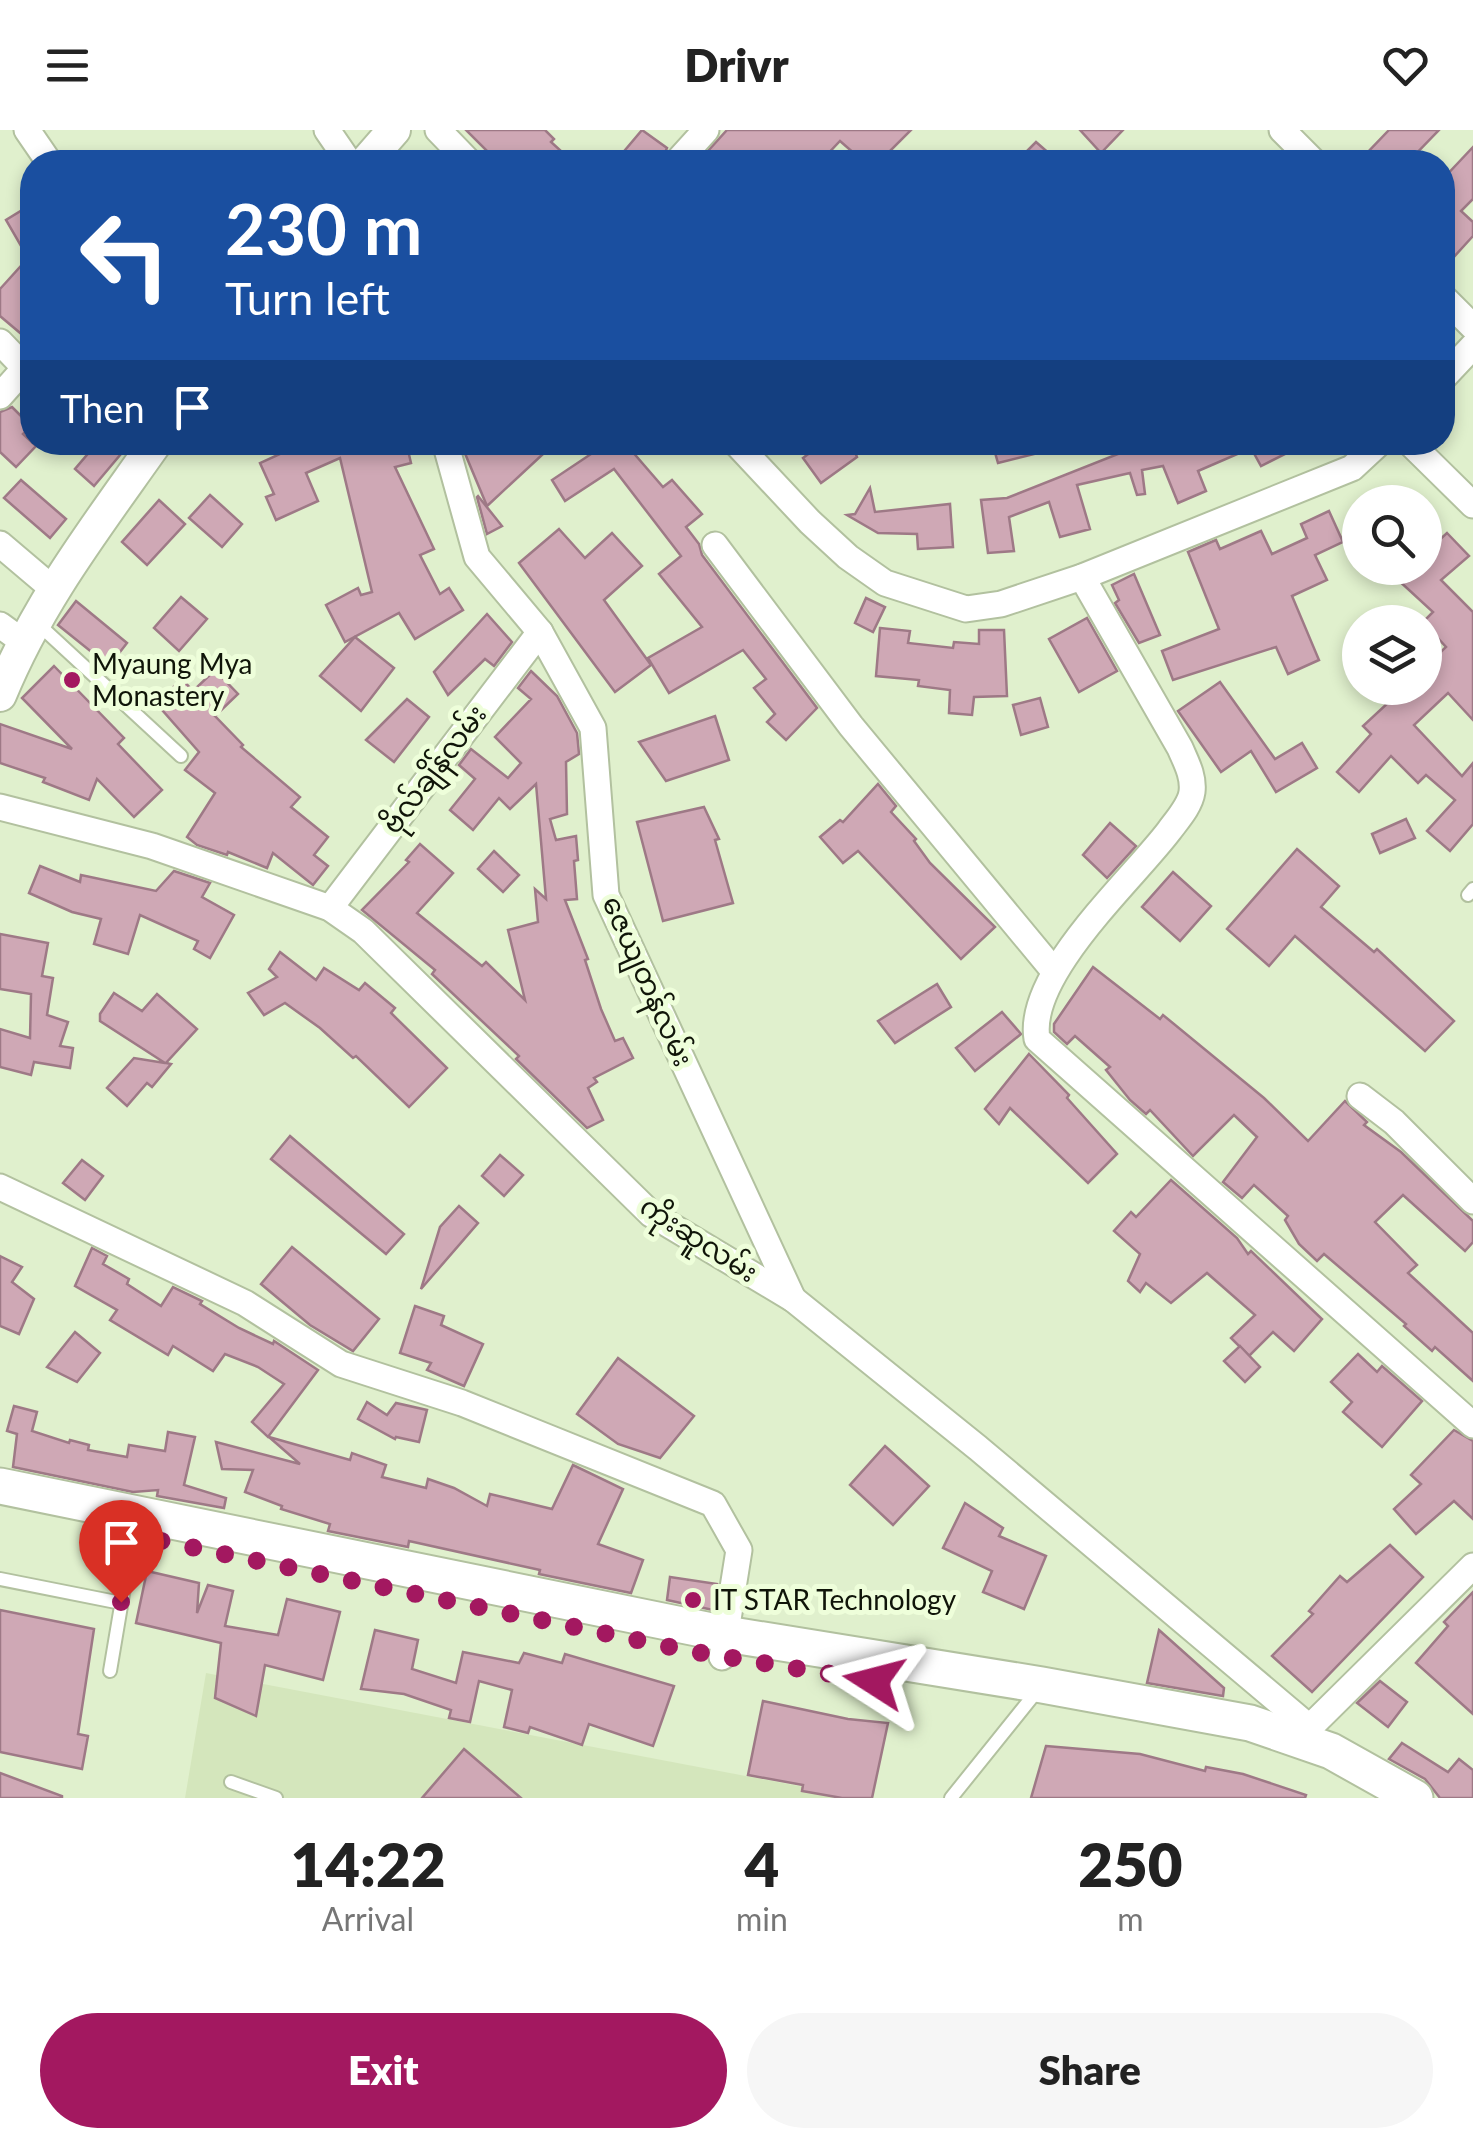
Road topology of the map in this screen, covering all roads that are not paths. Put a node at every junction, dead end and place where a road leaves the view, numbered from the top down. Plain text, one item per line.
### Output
1 (394, 130) edge
2 (438, 130) edge
3 (706, 130) edge
4 (1282, 130) edge
5 (376, 150) edge
6 (457, 150) edge
7 (688, 150) edge
8 (1302, 150) edge
9 (1455, 309) edge
10 (1473, 327) edge
11 (0, 342) edge
12 (1473, 346) edge
13 (20, 363) edge
14 (1455, 365) edge
15 (20, 374) edge
16 (0, 396) edge
17 (147, 455) edge
18 (449, 455) edge
19 (747, 455) edge
20 (1366, 455) edge
21 (1422, 455) edge
22 (1473, 506) edge
23 (0, 544) edge
24 (715, 545) dead end
25 (1082, 578) junction
26 (53, 589) junction
27 (19, 629) edge
28 (540, 632) junction
29 (0, 695) edge
30 (182, 756) dead end
31 (0, 807) edge
32 (330, 908) junction
33 (1054, 971) junction
34 (1360, 1096) dead end
35 (0, 1187) edge
36 (1473, 1201) edge
37 (793, 1299) junction
38 (1473, 1425) edge
39 (0, 1486) edge
40 (0, 1506) edge
41 (133, 1535) junction
42 (1473, 1566) edge
43 (0, 1580) edge
44 (121, 1602) junction
45 (724, 1646) junction
46 (110, 1671) dead end
47 (1033, 1695) junction
48 (1296, 1739) junction
49 (231, 1782) dead end
50 (276, 1798) edge
51 (951, 1798) edge
52 (1372, 1798) edge
53 (1416, 1798) edge

1 - 5 street
2 - 6 street
3 - 7 street
4 - 8 street
9 - 10 street
11 - 13 street
12 - 14 street
15 - 16 street
17 - 26 street
18 - 28 street, ဇေယျတန်လမ်း
19 - 25 street
20 - 25 street
21 - 22 street
23 - 26 street
24 - 33 street
25 - 33 street
26 - 27 street
27 - 29 street
27 - 30 lane
28 - 32 street, ဗိုလ်ချိန်လမ်း
28 - 37 street, ဇေယျတန်လမ်း
31 - 32 street, ကိုးဆူလမ်း
32 - 37 street, ကိုးဆူလမ်း
33 - 38 street
34 - 36 street
35 - 45 street
37 - 48 street, ကိုးဆူလမ်း
39 - 45 main road
40 - 41 main road
41 - 44 lane
41 - 45 main road
42 - 48 street
43 - 44 lane
44 - 46 lane
45 - 47 main road
47 - 48 main road
47 - 51 lane
48 - 52 main road
48 - 53 main road
49 - 50 lane

